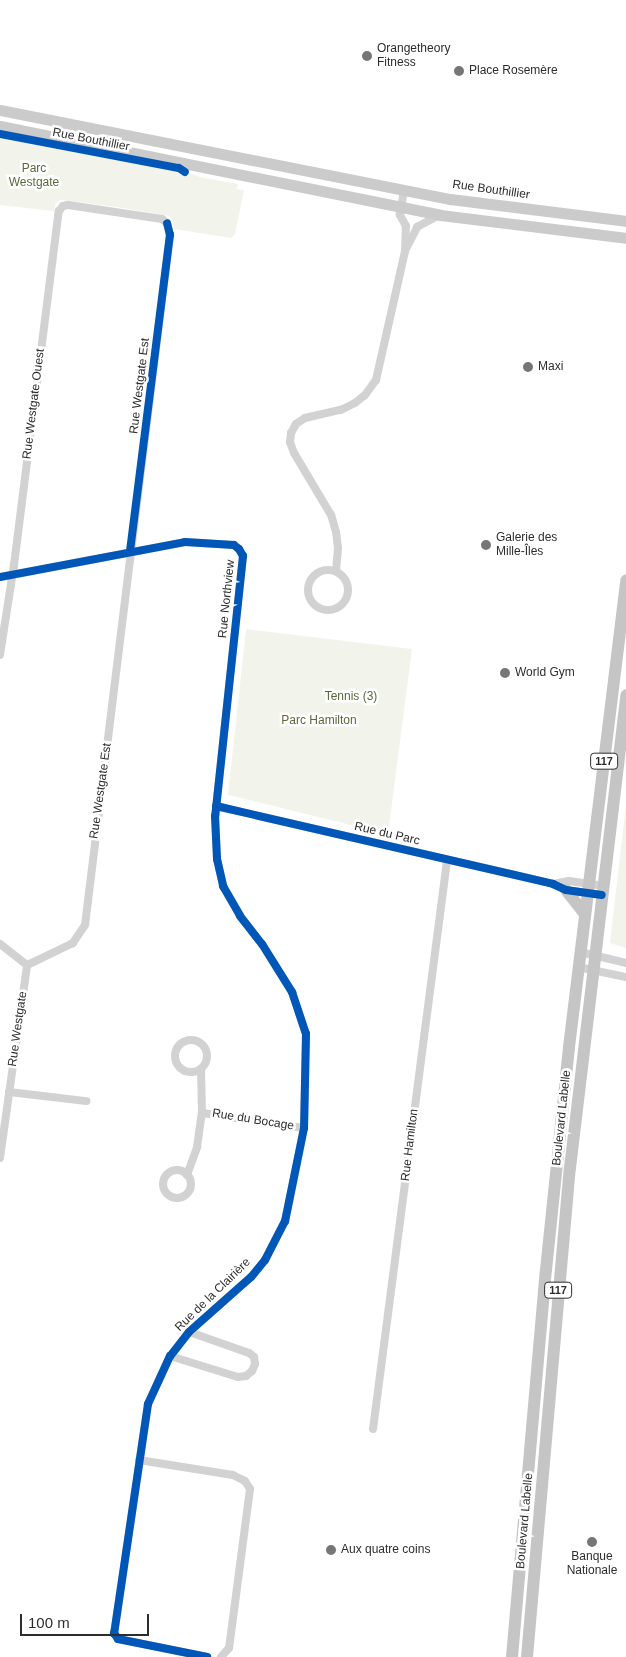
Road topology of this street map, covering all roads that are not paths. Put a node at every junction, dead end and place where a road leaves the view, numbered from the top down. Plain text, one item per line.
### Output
1 (0, 110) edge
2 (0, 126) edge
3 (404, 190) junction
4 (401, 207) junction
5 (114, 211) joint
6 (440, 215) junction
7 (626, 221) edge
8 (406, 224) junction
9 (417, 227) junction
10 (626, 238) edge
11 (405, 251) junction
12 (130, 552) junction
13 (336, 571) junction
14 (12, 575) junction
15 (0, 577) edge
16 (626, 580) edge
17 (0, 655) edge
18 (626, 694) edge
19 (216, 806) junction
20 (447, 861) junction
21 (553, 884) junction
22 (588, 888) junction
23 (566, 890) junction
24 (602, 890) junction
25 (585, 914) junction
26 (0, 944) edge
27 (580, 952) junction
28 (594, 954) junction
29 (626, 963) edge
30 (27, 965) junction
31 (578, 967) junction
32 (592, 969) junction
33 (626, 977) edge
34 (201, 1069) junction
35 (9, 1092) junction
36 (86, 1101) dead end
37 (202, 1113) junction
38 (304, 1128) junction
39 (0, 1158) edge
40 (188, 1175) dead end
41 (189, 1332) junction
42 (170, 1356) junction
43 (374, 1429) dead end
44 (139, 1460) junction
45 (207, 1657) edge
46 (221, 1657) edge
47 (512, 1657) edge
48 (526, 1657) edge

1 - 3 street, Rue Bouthillier
2 - 4 street, Rue Bouthillier
3 - 4 street
3 - 7 street, Rue Bouthillier
4 - 6 street, Rue Bouthillier
4 - 8 street
5 - 12 street, Rue Westgate Est
5 - 14 street, Rue Westgate Ouest
6 - 9 street
6 - 10 street, Rue Bouthillier
8 - 9 street
8 - 11 street
9 - 11 street
11 - 13 street
12 - 14 street, Rue Northview
12 - 19 street, Rue Northview
12 - 30 street, Rue Westgate Est
13 - 13 street
14 - 15 street, Rue Northview
14 - 17 street, Rue Westgate Ouest
16 - 22 main road, Boulevard Labelle / 117
18 - 24 main road, Boulevard Labelle / 117
19 - 20 street, Rue du Parc
19 - 38 street, Rue de la Clairière
20 - 21 street, Rue du Parc
20 - 43 street, Rue Hamilton
21 - 22 street, Rue du Parc
21 - 23 street, Rue du Parc
22 - 23 street, Rue du Parc
22 - 24 street, Rue du Parc
22 - 25 main road, Boulevard Labelle / 117
23 - 25 main road
24 - 28 main road, Boulevard Labelle / 117
25 - 27 main road, Boulevard Labelle / 117
26 - 30 street
27 - 28 street
27 - 31 main road, Boulevard Labelle / 117
28 - 29 street
28 - 32 main road, Boulevard Labelle / 117
30 - 35 street, Rue Westgate
31 - 32 street
31 - 47 main road, Boulevard Labelle / 117
32 - 33 street
32 - 48 main road, Boulevard Labelle / 117
34 - 34 street
34 - 37 street, Rue du Bocage
35 - 36 street
35 - 39 street, Rue Westgate
37 - 38 street, Rue du Bocage
37 - 40 street, Rue du Bocage
38 - 41 street, Rue de la Clairière
41 - 42 street, Rue de la Clairière
41 - 42 street
42 - 44 street, Rue de la Clairière
44 - 45 street, Rue de la Clairière
44 - 46 street

